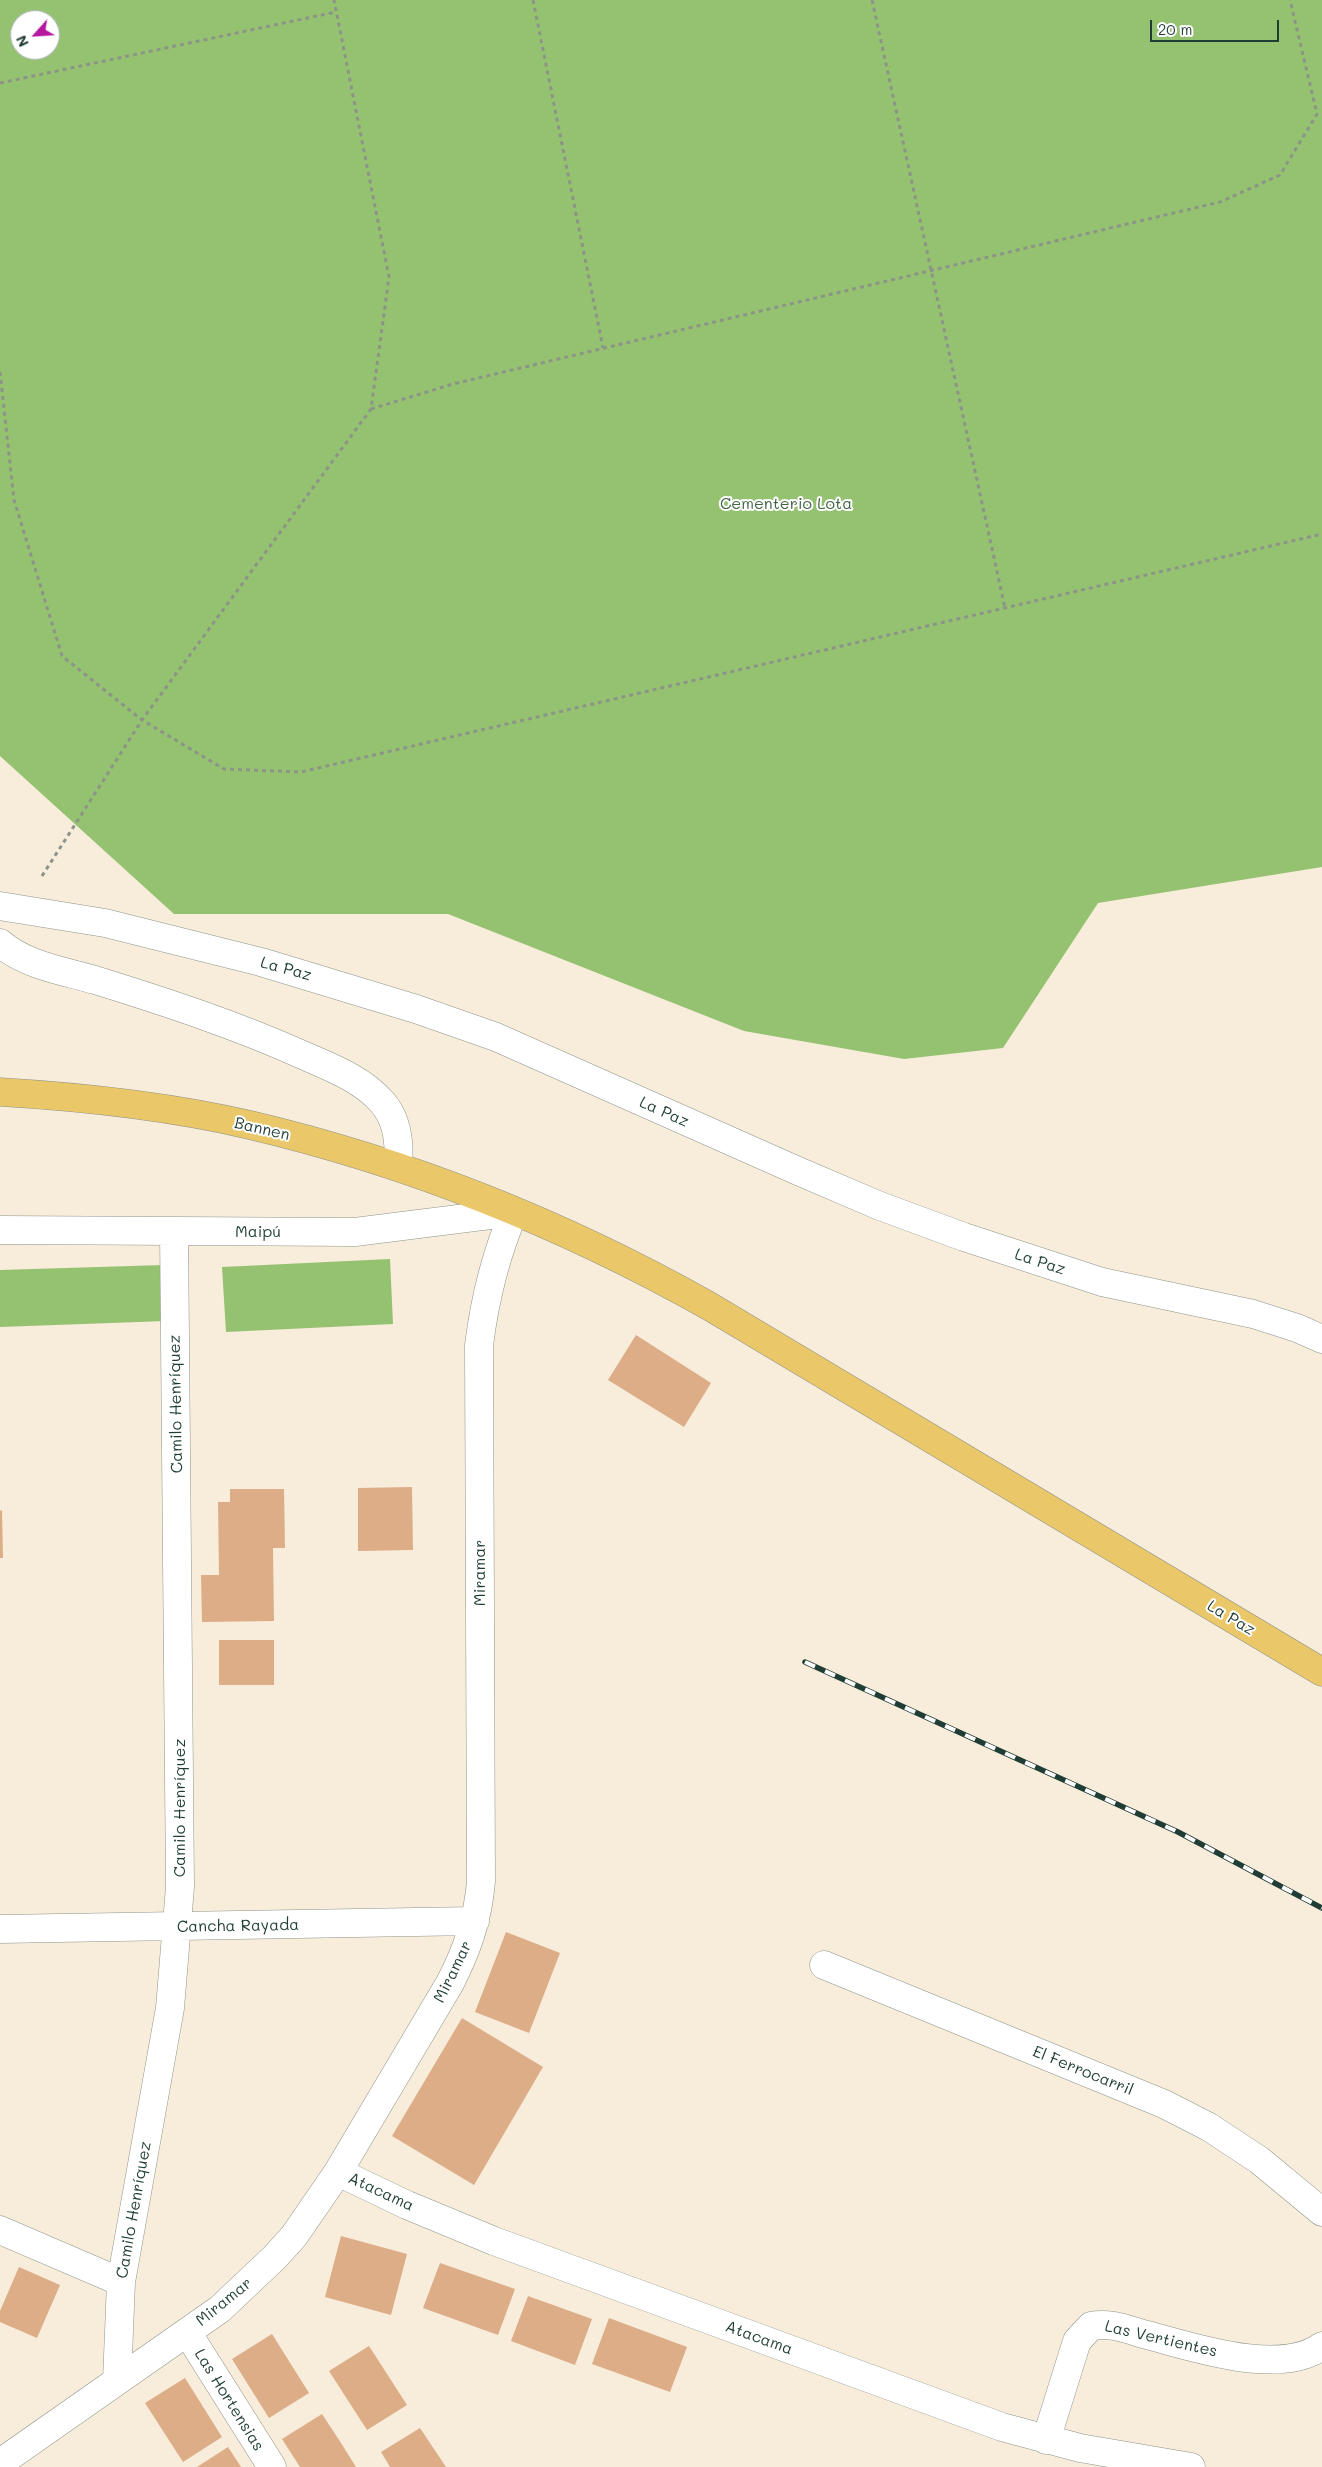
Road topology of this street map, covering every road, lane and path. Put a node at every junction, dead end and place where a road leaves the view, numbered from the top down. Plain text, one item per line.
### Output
1 (334, 0) edge
2 (533, 0) edge
3 (872, 0) edge
4 (1290, 0) edge
5 (336, 12) junction
6 (0, 83) edge
7 (931, 270) junction
8 (603, 348) junction
9 (0, 372) edge
10 (371, 409) junction
11 (1322, 534) edge
12 (1005, 608) junction
13 (142, 720) junction
14 (11, 907) edge
15 (0, 944) edge
16 (0, 1092) edge
17 (398, 1166) junction
18 (514, 1212) junction
19 (0, 1230) edge
20 (174, 1231) junction
21 (1322, 1339) edge
22 (1322, 1672) edge
23 (475, 1921) junction
24 (178, 1927) junction
25 (0, 1929) edge
26 (824, 1965) dead end
27 (338, 2172) junction
28 (1322, 2212) edge
29 (0, 2230) edge
30 (121, 2282) junction
31 (187, 2332) junction
32 (1322, 2346) edge
33 (117, 2381) junction
34 (1046, 2440) junction
35 (0, 2463) edge
36 (272, 2467) edge
37 (1191, 2467) edge

1 - 5 path
2 - 8 path
3 - 7 path
4 - 7 path
5 - 6 path
5 - 10 path
7 - 8 path
7 - 12 path
8 - 10 path
9 - 13 path
10 - 13 path
11 - 12 path
12 - 13 path
13 - 14 path
14 - 21 street, La Paz
15 - 17 street
16 - 17 main road, Bannen
17 - 18 main road, Bannen
18 - 20 street, Maipú
18 - 22 main road, La Paz
18 - 23 street, Miramar
19 - 20 street, Maipú
20 - 24 street, Camilo Henríquez
23 - 24 street, Cancha Rayada
23 - 27 street, Miramar
24 - 25 street, Cancha Rayada
24 - 30 street, Camilo Henríquez
26 - 28 street, El Ferrocarril
27 - 31 street, Miramar
27 - 34 street, Atacama
29 - 30 street
30 - 33 street, Camilo Henríquez
31 - 33 street, Miramar
31 - 36 street, Las Hortensias
32 - 34 street, Las Vertientes
33 - 35 street, Miramar
34 - 37 street, Atacama

